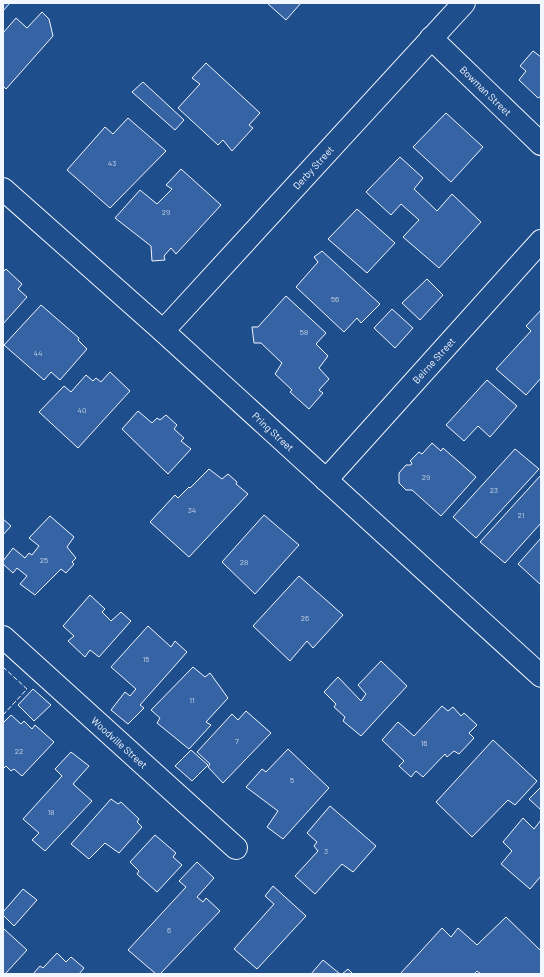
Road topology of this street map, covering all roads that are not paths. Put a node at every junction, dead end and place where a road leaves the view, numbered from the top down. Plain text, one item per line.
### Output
1 (464, 3) edge
2 (431, 38) junction
3 (541, 144) edge
4 (6, 196) edge
5 (541, 241) edge
6 (163, 331) junction
7 (326, 480) junction
8 (3, 637) edge
9 (541, 676) edge
10 (236, 848) dead end

1 - 2 street, Derby Street
2 - 3 street, Bowman Street
2 - 6 street, Derby Street
4 - 6 street, Pring Street
5 - 7 street, Beirne Street
6 - 7 street, Pring Street
7 - 9 street, Pring Street
8 - 10 street, Woodville Street

